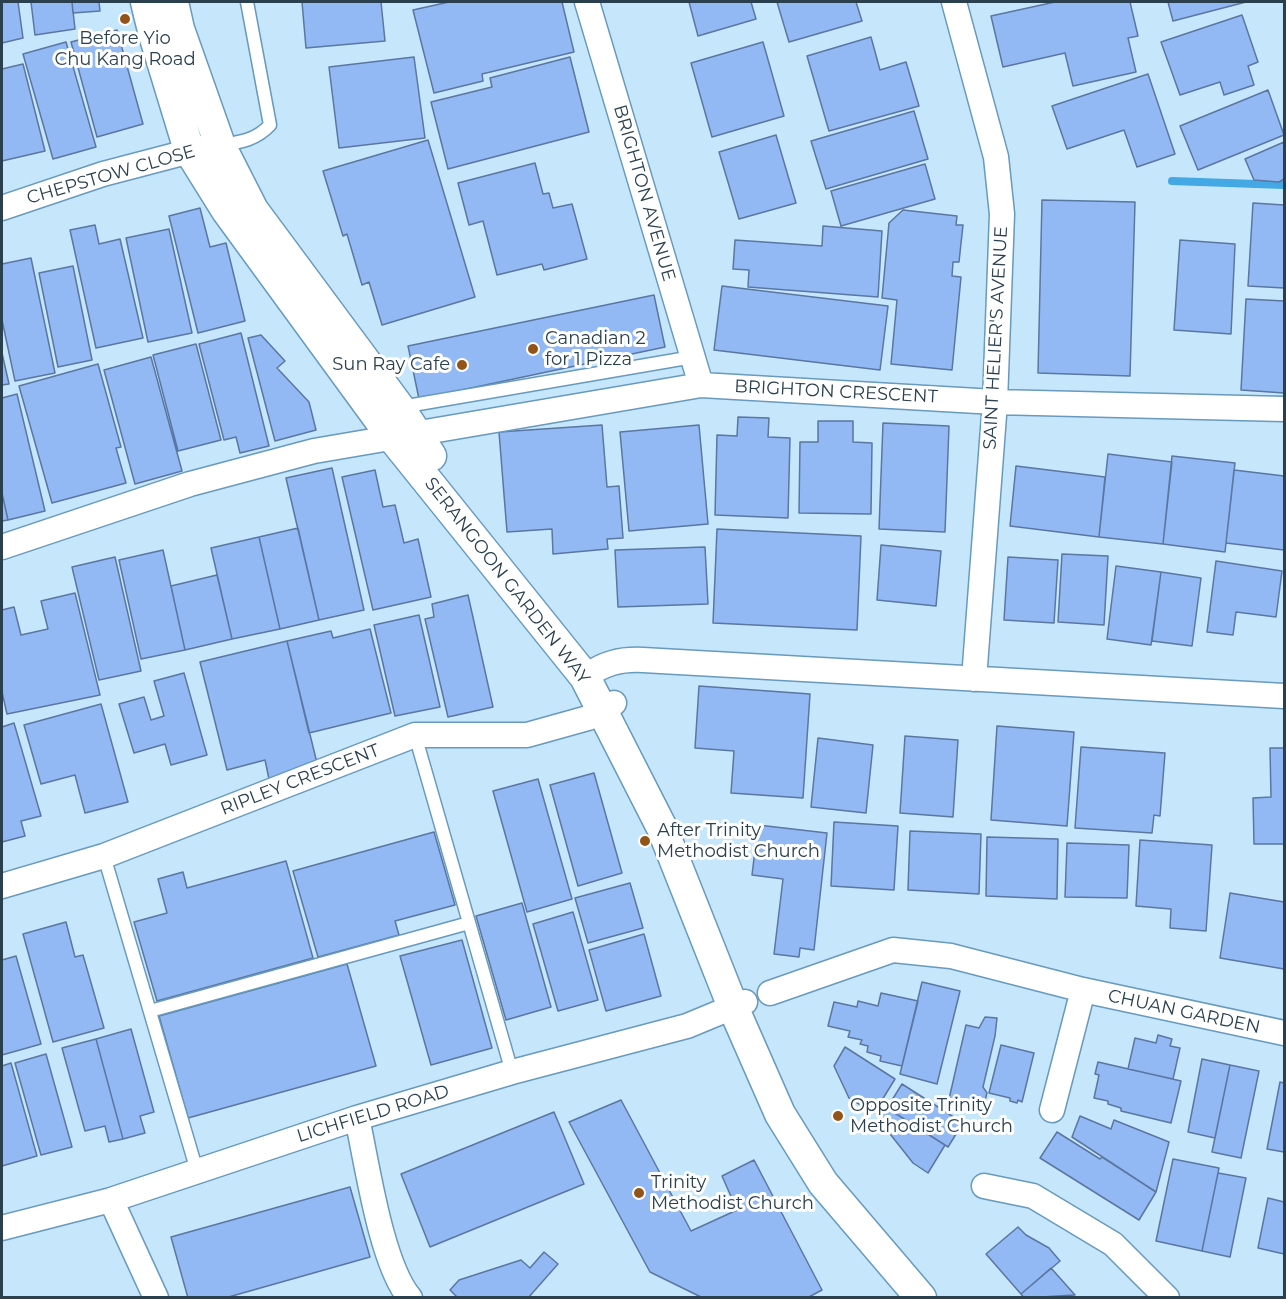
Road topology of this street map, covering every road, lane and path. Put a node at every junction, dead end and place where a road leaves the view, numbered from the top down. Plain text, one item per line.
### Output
1 (146, 2) edge
2 (173, 2) edge
3 (247, 2) edge
4 (587, 2) edge
5 (954, 2) edge
6 (220, 145) junction
7 (189, 150) junction
8 (2, 208) edge
9 (693, 357) junction
10 (701, 385) junction
11 (995, 402) junction
12 (1284, 409) edge
13 (401, 426) junction
14 (2, 547) edge
15 (590, 673) junction
16 (974, 679) junction
17 (1284, 696) edge
18 (609, 707) junction
19 (415, 735) junction
20 (104, 856) junction
21 (2, 886) edge
22 (469, 922) junction
23 (1083, 990) junction
24 (750, 1001) junction
25 (150, 1011) junction
26 (1284, 1033) edge
27 (512, 1072) junction
28 (1052, 1110) dead end
29 (357, 1118) junction
30 (197, 1171) junction
31 (984, 1186) dead end
32 (111, 1200) junction
33 (2, 1228) edge
34 (156, 1298) edge
35 (410, 1298) edge
36 (921, 1298) edge
37 (942, 1298) edge
38 (1167, 1298) edge

1 - 7 street, SERANGOON GARDEN WAY
2 - 6 street, SERANGOON GARDEN WAY
3 - 6 lane
4 - 9 street, BRIGHTON AVENUE
5 - 11 street, SAINT HELIER'S AVENUE
6 - 7 street, CHEPSTOW CLOSE
6 - 13 street, SERANGOON GARDEN WAY
7 - 8 street, CHEPSTOW CLOSE
7 - 13 street, SERANGOON GARDEN WAY
9 - 10 street, BRIGHTON AVENUE
9 - 13 lane
10 - 11 street, BRIGHTON CRESCENT
10 - 13 street, BRIGHTON CRESCENT
11 - 12 street, BRIGHTON CRESCENT
11 - 16 street, SAINT HELIER'S AVENUE
13 - 14 street
13 - 15 street, SERANGOON GARDEN WAY
15 - 16 street
15 - 18 street, SERANGOON GARDEN WAY
16 - 17 street
18 - 19 street, RIPLEY CRESCENT
18 - 24 street, SERANGOON GARDEN WAY
19 - 20 street, RIPLEY CRESCENT
19 - 22 lane
20 - 21 street, RIPLEY CRESCENT
20 - 25 lane
22 - 25 lane
22 - 27 lane
23 - 24 street, CHUAN GARDEN
23 - 26 street, CHUAN GARDEN
23 - 28 street, CHUAN GARDEN
24 - 27 street, LICHFIELD ROAD
24 - 36 street, SERANGOON GARDEN WAY
24 - 37 street, SERANGOON GARDEN WAY
25 - 30 lane
27 - 29 street, LICHFIELD ROAD
29 - 30 street, LICHFIELD ROAD
29 - 35 street
30 - 32 street, LICHFIELD ROAD
31 - 38 street
32 - 33 street, LICHFIELD ROAD
32 - 34 street

